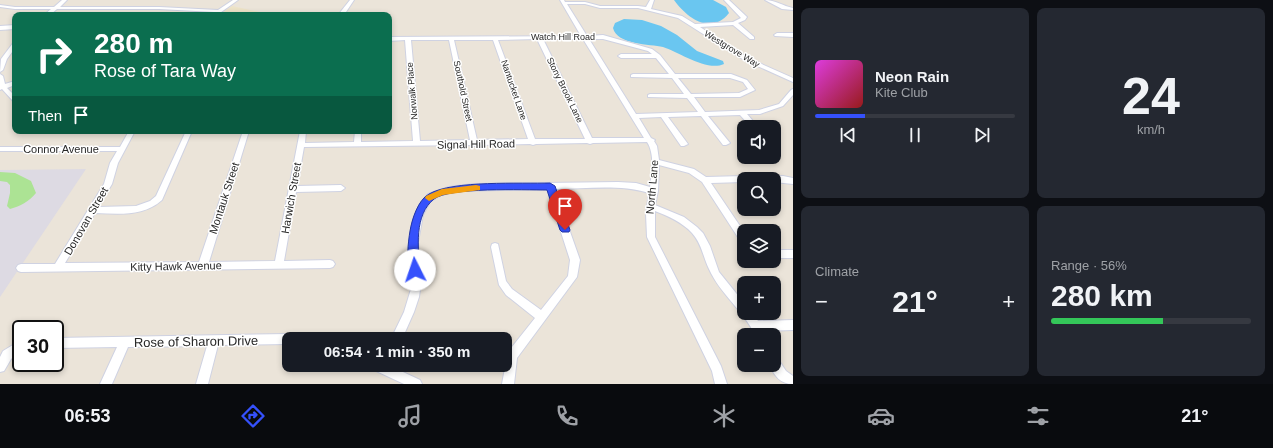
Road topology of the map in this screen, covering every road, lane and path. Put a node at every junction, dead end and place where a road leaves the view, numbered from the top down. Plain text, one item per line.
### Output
1 (65, 0) edge
2 (236, 0) edge
3 (352, 0) edge
4 (652, 0) edge
5 (726, 0) edge
6 (767, 0) edge
7 (563, 2) edge
8 (587, 2) edge
9 (1, 7) edge
10 (57, 8) junction
11 (92, 8) junction
12 (130, 8) junction
13 (174, 9) junction
14 (648, 9) junction
15 (793, 9) edge
16 (51, 12) edge
17 (88, 12) edge
18 (127, 12) edge
19 (171, 12) edge
20 (206, 12) edge
21 (218, 12) edge
22 (343, 12) edge
23 (734, 23) junction
24 (694, 26) junction
25 (12, 27) edge
26 (0, 28) edge
27 (778, 35) dead end
28 (793, 35) edge
29 (539, 37) junction
30 (585, 37) junction
31 (452, 38) junction
32 (495, 38) junction
33 (752, 38) dead end
34 (392, 39) edge
35 (408, 39) junction
36 (12, 48) edge
37 (621, 56) dead end
38 (658, 56) junction
39 (0, 70) edge
40 (0, 76) edge
41 (634, 76) dead end
42 (674, 76) junction
43 (793, 80) edge
44 (12, 83) edge
45 (1, 87) edge
46 (792, 95) edge
47 (650, 96) dead end
48 (691, 96) junction
49 (12, 97) edge
50 (704, 114) junction
51 (743, 114) junction
52 (663, 115) junction
53 (635, 116) junction
54 (749, 120) edge
55 (130, 134) edge
56 (188, 134) edge
57 (245, 134) edge
58 (302, 134) edge
59 (358, 134) edge
60 (651, 140) junction
61 (590, 142) junction
62 (533, 143) junction
63 (726, 143) dead end
64 (417, 144) junction
65 (474, 144) junction
66 (684, 144) dead end
67 (300, 145) junction
68 (357, 145) junction
69 (122, 149) junction
70 (0, 150) edge
71 (656, 162) junction
72 (737, 179) edge
73 (781, 179) edge
74 (705, 180) junction
75 (793, 181) edge
76 (550, 186) junction
77 (341, 188) dead end
78 (292, 189) junction
79 (654, 191) junction
80 (651, 209) junction
81 (92, 210) junction
82 (737, 228) edge
83 (495, 247) dead end
84 (781, 254) edge
85 (793, 254) edge
86 (279, 264) junction
87 (330, 264) dead end
88 (203, 265) junction
89 (58, 267) junction
90 (21, 268) dead end
91 (737, 302) edge
92 (541, 316) junction
93 (793, 325) edge
94 (772, 328) edge
95 (399, 332) edge
96 (282, 339) edge
97 (214, 340) junction
98 (64, 343) edge
99 (124, 343) junction
100 (12, 351) edge
101 (0, 367) edge
102 (392, 372) edge
103 (780, 372) edge
104 (793, 382) edge
105 (106, 384) edge
106 (202, 384) edge
107 (416, 384) edge
108 (508, 384) edge
109 (721, 384) edge

1 - 10 street
2 - 21 street
3 - 22 street
4 - 14 street
5 - 23 street
6 - 15 street
7 - 8 street, Westgrove Way
7 - 30 street, North Lane
8 - 14 street, Westgrove Way
9 - 10 street
10 - 11 street
10 - 16 street
11 - 12 street
11 - 17 street
12 - 13 street
12 - 18 street
13 - 19 street
13 - 20 street
14 - 24 street, Westgrove Way
23 - 24 street
23 - 33 street
24 - 43 street, Westgrove Way
25 - 26 street
27 - 28 street
29 - 30 street, Watch Hill Road
29 - 32 street, Watch Hill Road
29 - 61 street, Stony Brook Lane
30 - 38 street, Watch Hill Road
30 - 53 street, North Lane
31 - 32 street, Watch Hill Road
31 - 35 street, Watch Hill Road
31 - 65 street, Southold Street
32 - 62 street, Nantucket Lane
34 - 35 street, Watch Hill Road
35 - 64 street, Norwalk Place
36 - 39 street
37 - 38 street
38 - 42 street, Watch Hill Road
40 - 45 street
41 - 42 street
42 - 48 street, Watch Hill Road
42 - 48 street
44 - 45 street
45 - 49 street
46 - 51 street
47 - 48 street
48 - 50 street, Watch Hill Road
50 - 51 street
50 - 52 street
50 - 63 street, Watch Hill Road
51 - 54 street
52 - 53 street
52 - 66 street
53 - 60 street, North Lane
55 - 69 street, Donovan Street
56 - 81 street
57 - 88 street, Montauk Street
58 - 67 street, Harwich Street
59 - 68 street
60 - 61 street, Signal Hill Road
60 - 71 street, North Lane
61 - 62 street, Signal Hill Road
62 - 65 street, Signal Hill Road
64 - 65 street, Signal Hill Road
64 - 68 street, Signal Hill Road
67 - 68 street, Signal Hill Road
67 - 78 street, Harwich Street
69 - 70 street, Connor Avenue
69 - 81 street, Donovan Street
71 - 74 street
71 - 79 street, North Lane
72 - 74 street
73 - 75 street
74 - 82 street
76 - 79 street
76 - 92 street
76 - 95 street
77 - 78 street
78 - 86 street, Harwich Street
79 - 80 street, North Lane
80 - 91 street
80 - 109 street, North Lane
81 - 89 street, Donovan Street
83 - 92 street
84 - 85 street
86 - 87 street, Kitty Hawk Avenue
86 - 88 street, Kitty Hawk Avenue
88 - 89 street, Kitty Hawk Avenue
89 - 90 street, Kitty Hawk Avenue
92 - 108 street
93 - 94 street
96 - 97 street, Rose of Sharon Drive
97 - 99 street, Rose of Sharon Drive
97 - 106 street
98 - 99 street
99 - 105 street, Rose of Sharon Drive
100 - 101 street
102 - 107 street
103 - 104 street

